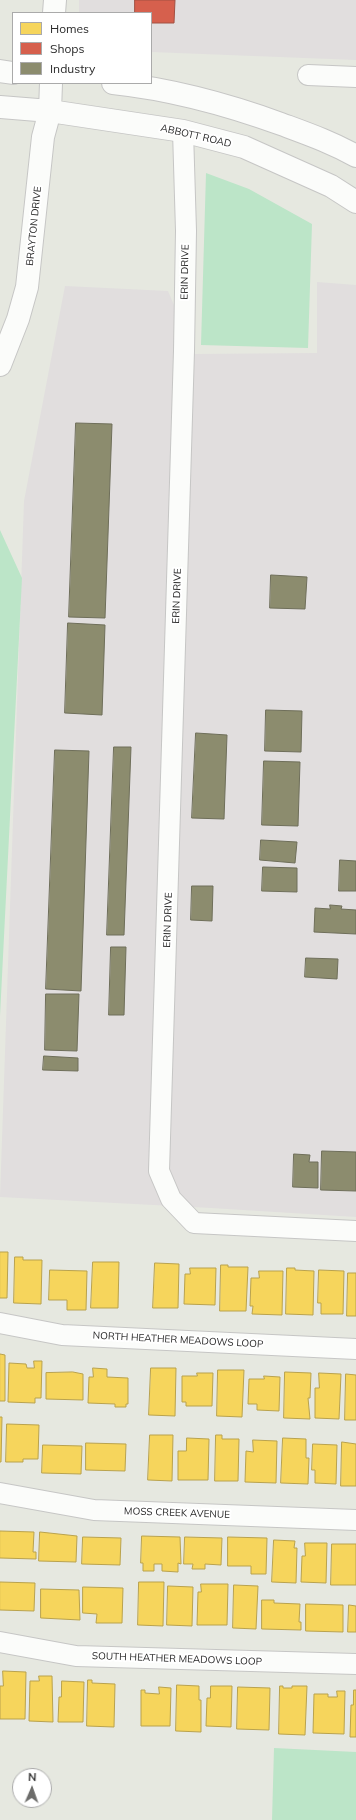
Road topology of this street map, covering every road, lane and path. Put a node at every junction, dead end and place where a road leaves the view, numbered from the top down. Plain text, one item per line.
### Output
1 (55, 0) edge
2 (54, 12) edge
3 (0, 72) edge
4 (12, 73) edge
5 (308, 75) dead end
6 (356, 77) edge
7 (51, 84) edge
8 (123, 84) edge
9 (0, 107) edge
10 (50, 111) junction
11 (183, 131) junction
12 (356, 156) edge
13 (356, 202) edge
14 (0, 365) edge
15 (356, 1231) edge
16 (0, 1323) edge
17 (356, 1349) edge
18 (0, 1493) edge
19 (356, 1520) edge
20 (0, 1642) edge
21 (356, 1664) edge

1 - 2 main road
3 - 4 main road
5 - 6 street
7 - 10 main road, BRAYTON DRIVE
8 - 12 main road
9 - 10 main road, ABBOTT ROAD
10 - 11 main road, ABBOTT ROAD
10 - 14 main road, BRAYTON DRIVE
11 - 13 main road, ABBOTT ROAD
11 - 15 street, ERIN DRIVE
16 - 17 street, NORTH HEATHER MEADOWS LOOP
18 - 19 street, MOSS CREEK AVENUE
20 - 21 street, SOUTH HEATHER MEADOWS LOOP

